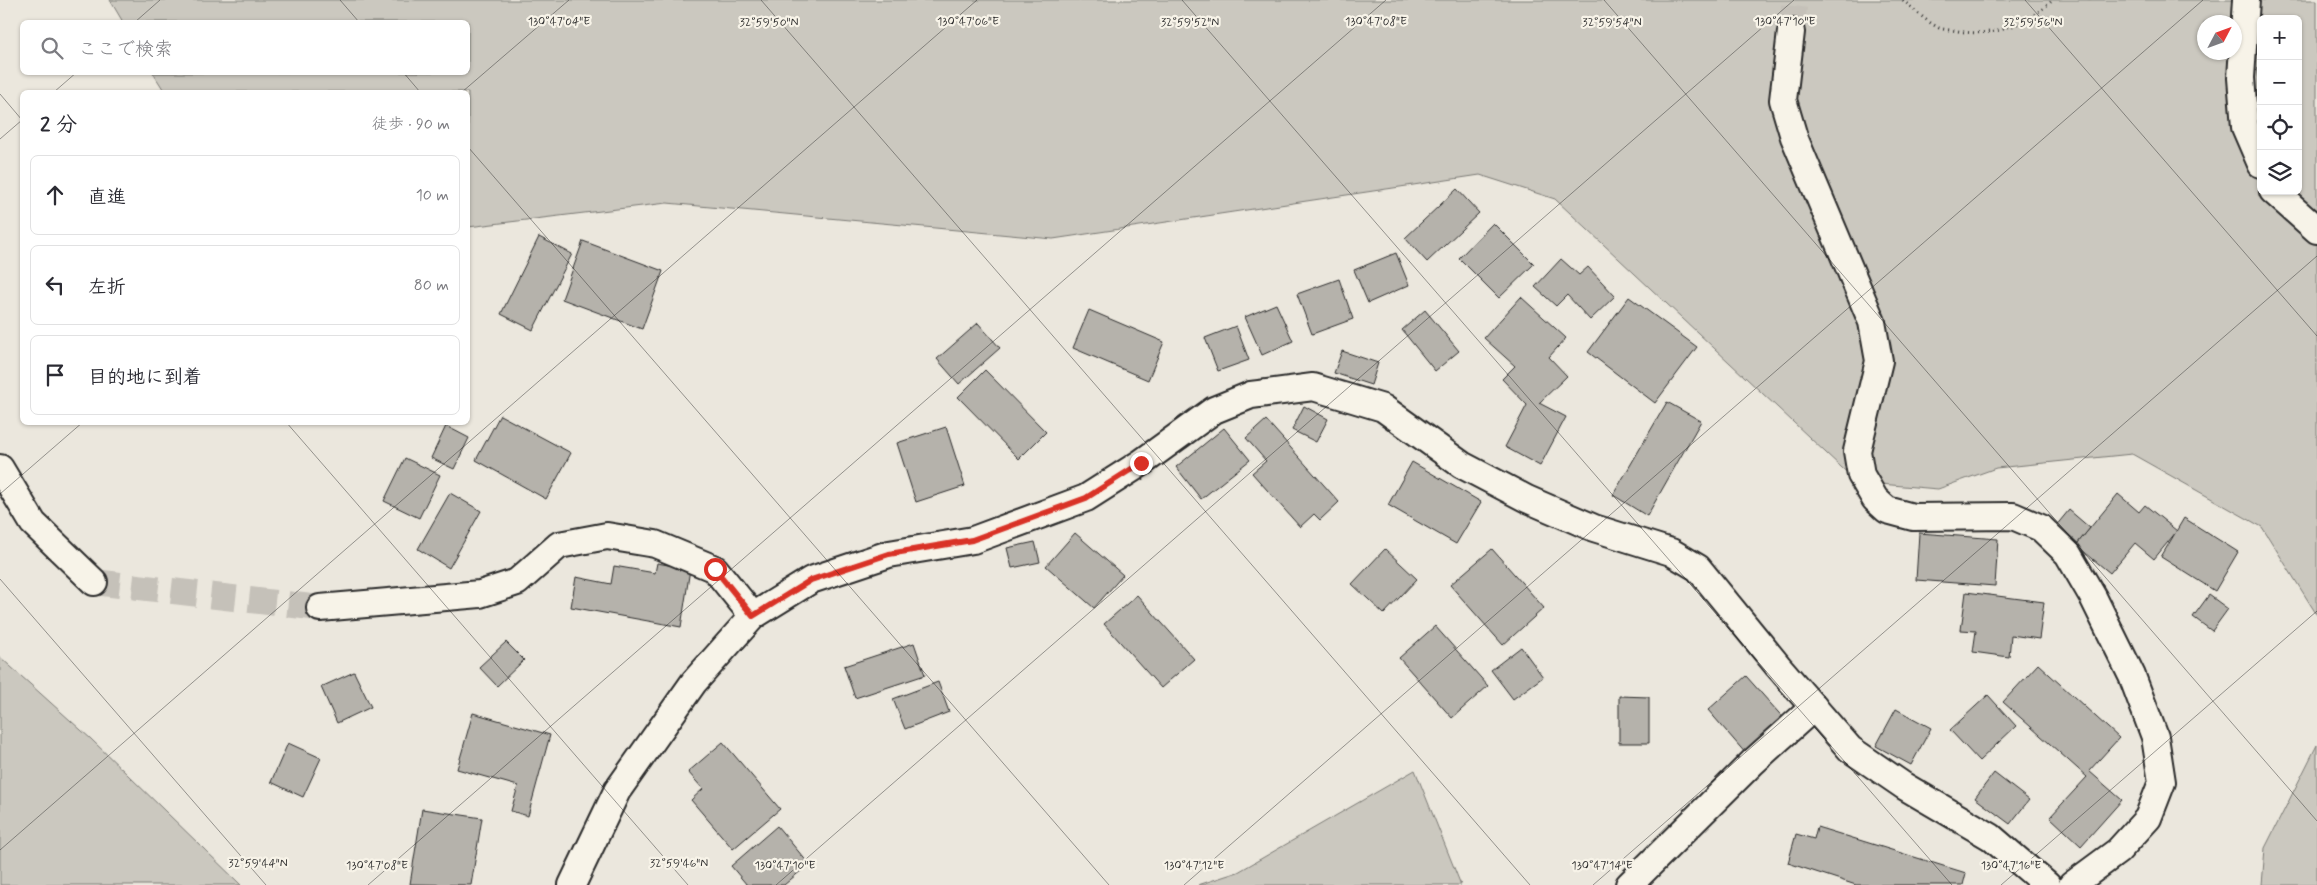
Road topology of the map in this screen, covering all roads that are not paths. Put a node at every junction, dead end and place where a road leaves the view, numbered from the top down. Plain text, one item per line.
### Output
1 (2246, 0) edge
2 (1791, 32) tunnel mouth
3 (2257, 155) edge
4 (2278, 195) edge
5 (2317, 230) edge
6 (0, 468) edge
7 (94, 582) tunnel mouth
8 (320, 608) tunnel mouth
9 (753, 616) junction
10 (1814, 707) junction
11 (2022, 874) edge
12 (572, 885) edge
13 (1629, 885) edge
14 (2047, 885) edge
15 (2072, 885) edge

1 - 3 street
2 - 15 street
4 - 5 street
6 - 7 street
8 - 9 street
9 - 10 street
9 - 12 street
10 - 11 street
10 - 13 street
11 - 14 street

